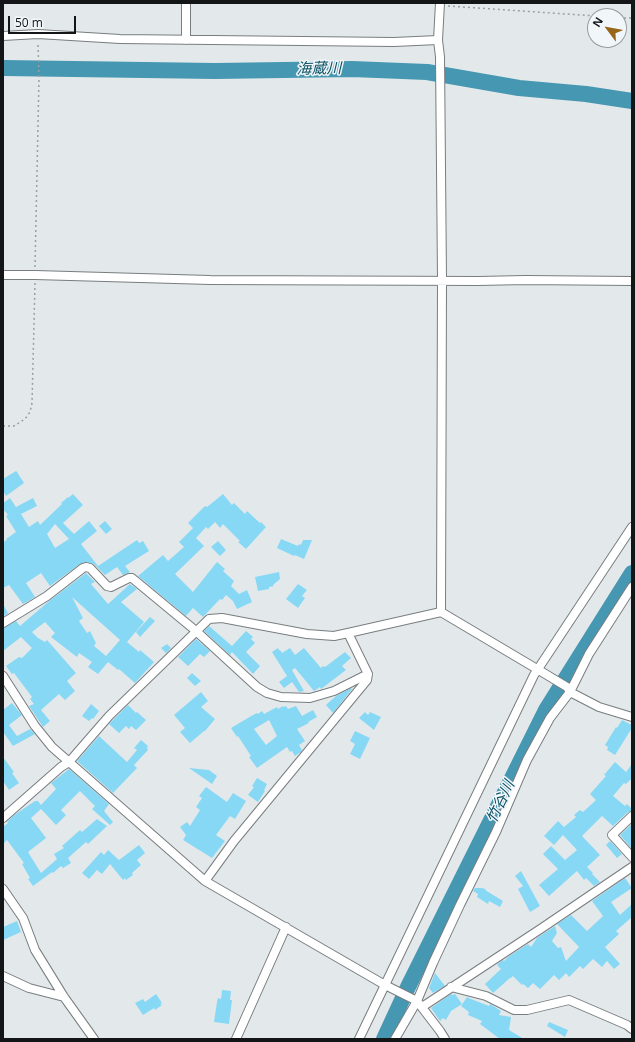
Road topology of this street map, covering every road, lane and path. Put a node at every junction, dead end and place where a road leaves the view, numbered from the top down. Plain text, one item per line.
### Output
1 (186, 3) edge
2 (440, 4) edge
3 (587, 15) edge
4 (3, 36) edge
5 (38, 38) dead end
6 (186, 40) junction
7 (438, 40) junction
8 (3, 275) edge
9 (35, 275) junction
10 (442, 280) junction
11 (632, 281) edge
12 (3, 426) edge
13 (632, 527) edge
14 (632, 587) edge
15 (441, 612) junction
16 (3, 623) edge
17 (196, 631) junction
18 (348, 634) junction
19 (539, 671) junction
20 (368, 674) junction
21 (3, 676) edge
22 (569, 689) junction
23 (632, 717) edge
24 (69, 762) junction
25 (632, 816) edge
26 (3, 818) edge
27 (632, 857) edge
28 (630, 870) edge
29 (205, 880) junction
30 (3, 888) edge
31 (286, 927) junction
32 (3, 976) edge
33 (388, 986) junction
34 (451, 987) junction
35 (64, 998) junction
36 (417, 1002) junction
37 (632, 1029) edge
38 (94, 1039) edge
39 (236, 1039) edge
40 (359, 1039) edge
41 (395, 1039) edge
42 (445, 1039) edge

1 - 6 street
2 - 3 path
2 - 7 street
4 - 6 street
5 - 9 path
6 - 7 street
7 - 10 street
8 - 9 street
9 - 10 street
9 - 12 path
10 - 11 street
10 - 15 street
13 - 19 street
14 - 22 street
15 - 18 street
15 - 19 street
16 - 17 street
17 - 18 street
17 - 20 street
17 - 24 street
18 - 20 street
19 - 22 street
19 - 33 street
20 - 29 street
21 - 24 street
22 - 23 street
22 - 36 street
24 - 26 street
24 - 29 street
25 - 27 street
28 - 34 street
29 - 31 street
30 - 35 street
31 - 33 street
31 - 39 street
32 - 35 street
33 - 36 street
33 - 40 street
34 - 36 street
34 - 37 street
35 - 38 street
36 - 41 street
36 - 42 street

